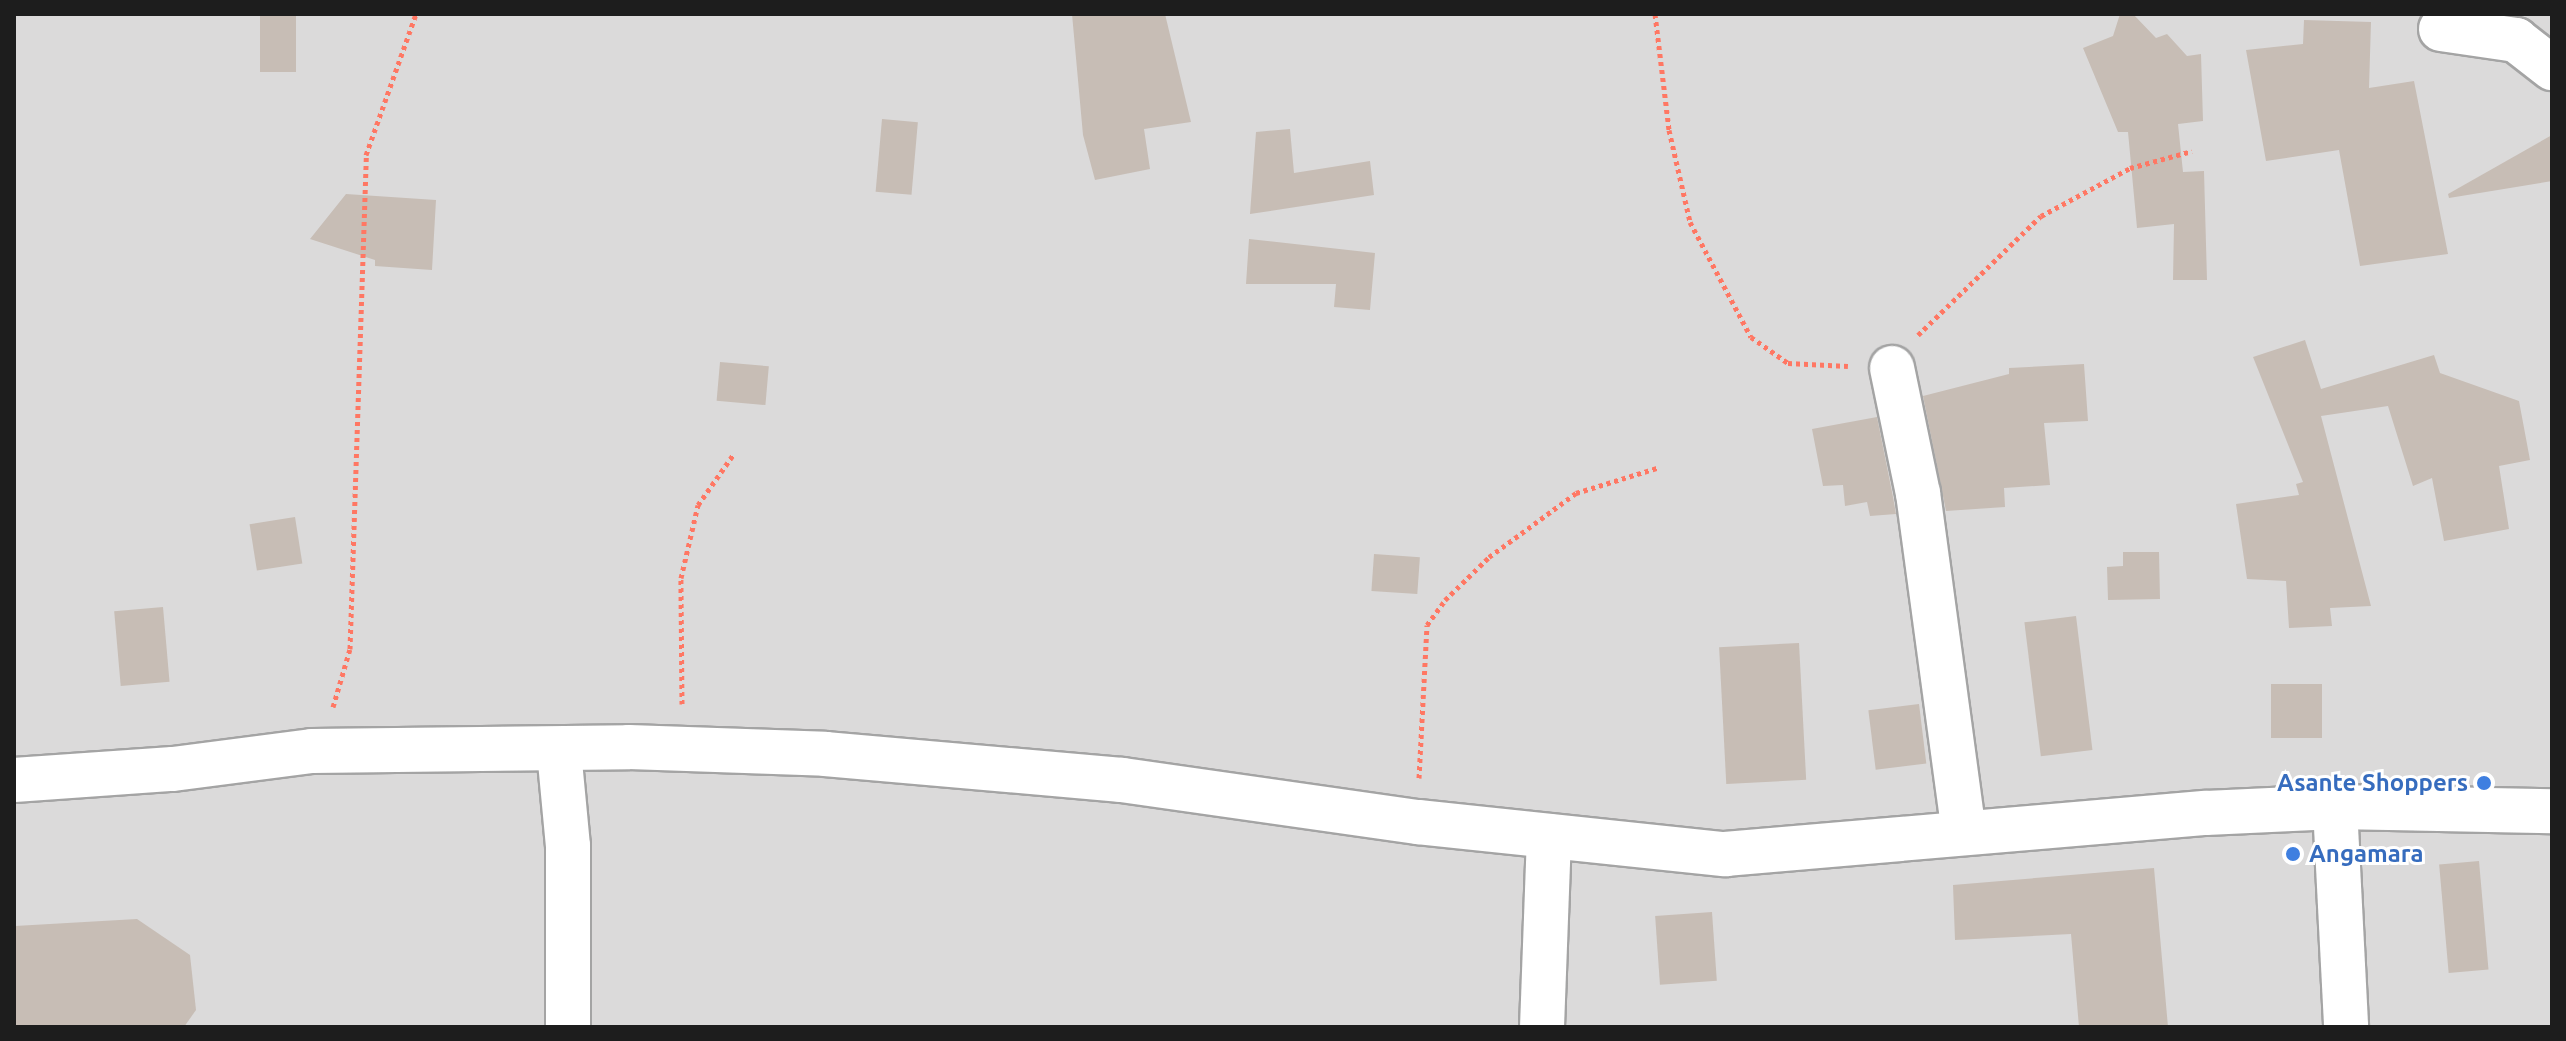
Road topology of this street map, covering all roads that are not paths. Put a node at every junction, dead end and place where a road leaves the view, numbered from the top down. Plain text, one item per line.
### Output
1 (2441, 29) dead end
2 (2532, 43) edge
3 (1892, 368) road end
4 (559, 751) junction
5 (14, 780) edge
6 (2335, 807) junction
7 (2552, 811) edge
8 (1964, 832) junction
9 (1549, 836) junction
10 (568, 1027) edge
11 (1542, 1027) edge
12 (2346, 1027) edge

1 - 2 street
3 - 8 street
4 - 5 street
4 - 9 street
4 - 10 street
6 - 7 street
6 - 8 street
6 - 12 street
8 - 9 street
9 - 11 street

